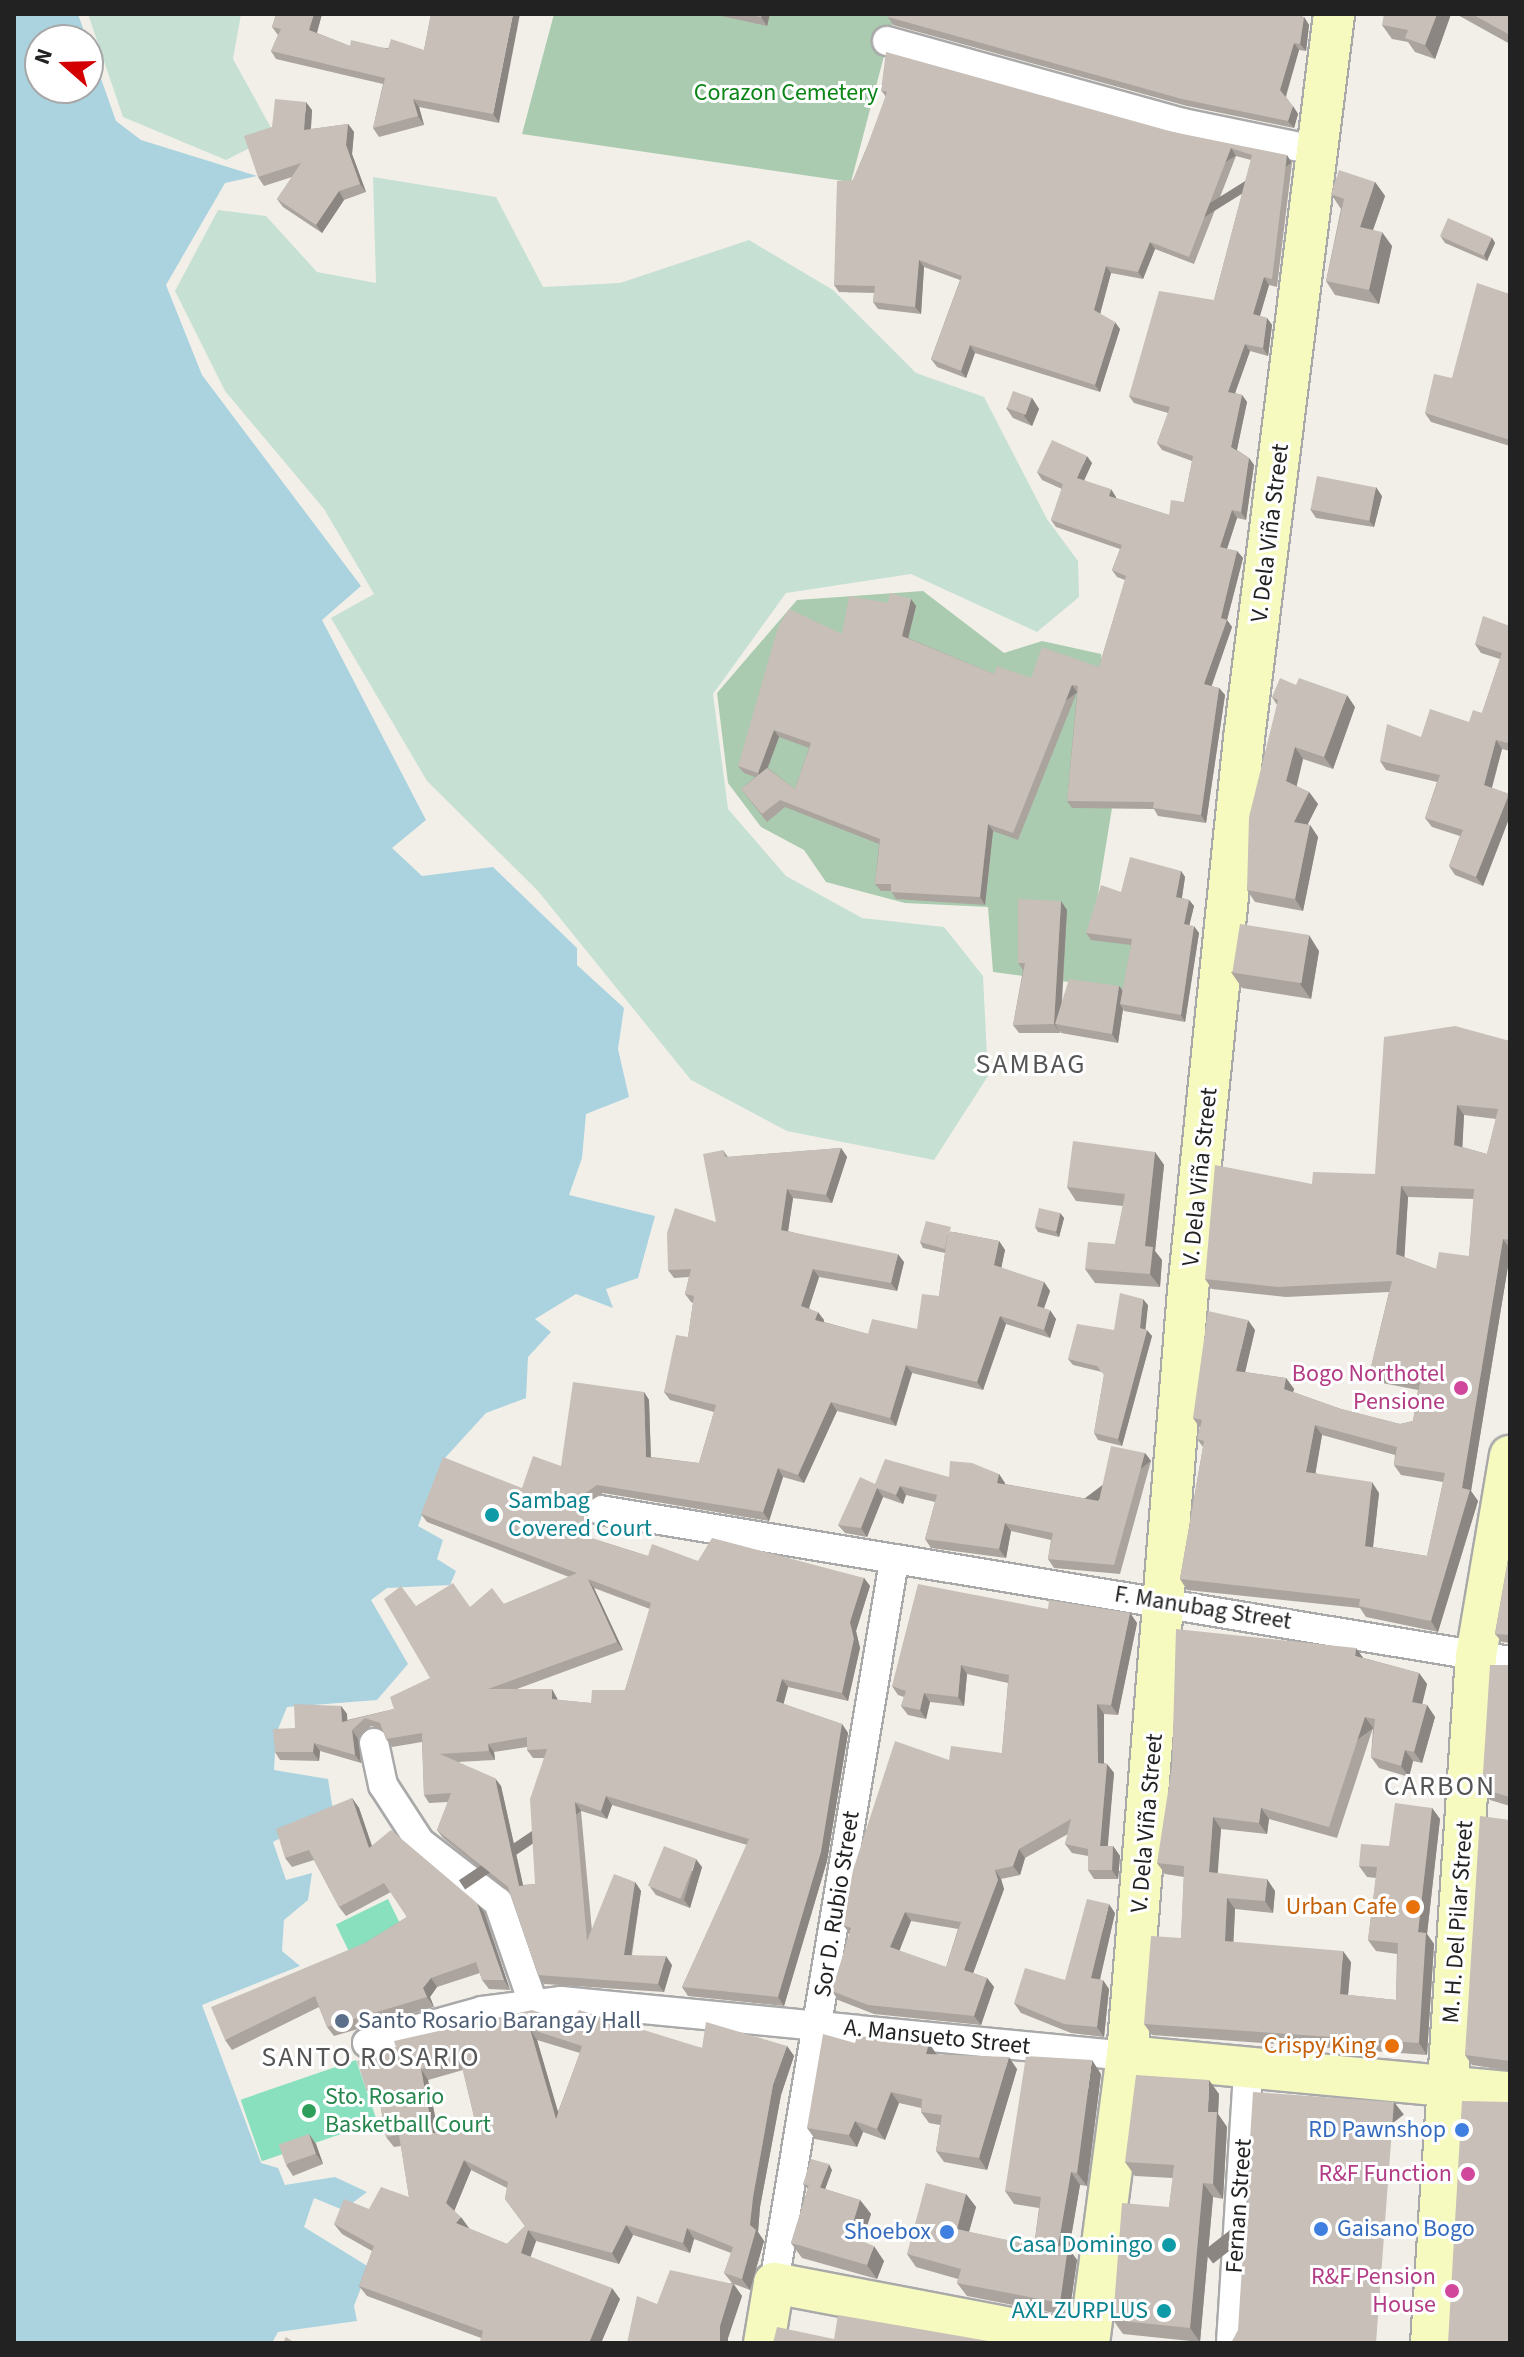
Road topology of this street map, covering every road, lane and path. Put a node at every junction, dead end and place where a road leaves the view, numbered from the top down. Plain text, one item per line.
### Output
1 (1334, 14) edge
2 (887, 41) dead end
3 (1315, 150) junction
4 (1510, 1456) edge
5 (600, 1510) dead end
6 (894, 1561) junction
7 (1166, 1600) junction
8 (1493, 1659) edge
9 (374, 1743) dead end
10 (533, 2003) junction
11 (817, 2025) junction
12 (367, 2043) dead end
13 (1127, 2056) junction
14 (1248, 2070) junction
15 (1447, 2086) junction
16 (1510, 2092) edge
17 (774, 2283) junction
18 (764, 2343) edge
19 (1088, 2343) edge
20 (1231, 2343) edge
21 (1431, 2343) edge

1 - 3 main road, V. Dela Viña Street
2 - 3 street
3 - 7 main road, V. Dela Viña Street
4 - 8 main road, M. H. Del Pilar Street
5 - 6 street, F. Manubag Street
6 - 7 street, F. Manubag Street
6 - 11 street, Sor D. Rubio Street
7 - 8 street, F. Manubag Street
7 - 13 main road, V. Dela Viña Street
8 - 15 main road, M. H. Del Pilar Street
9 - 10 street
10 - 11 street, A. Mansueto Street
10 - 12 street, A. Mansueto Street
11 - 13 street, A. Mansueto Street
11 - 17 street, Sor D. Rubio Street
13 - 14 main road, A. Mansueto Street
13 - 19 main road, V. Dela Viña Street
14 - 15 main road, A. Mansueto Street
14 - 20 street, Fernan Street
15 - 16 main road, A. Mansueto Street
15 - 21 main road, M. H. Del Pilar Street
17 - 18 main road, Sor D. Rubio Street
17 - 19 main road

